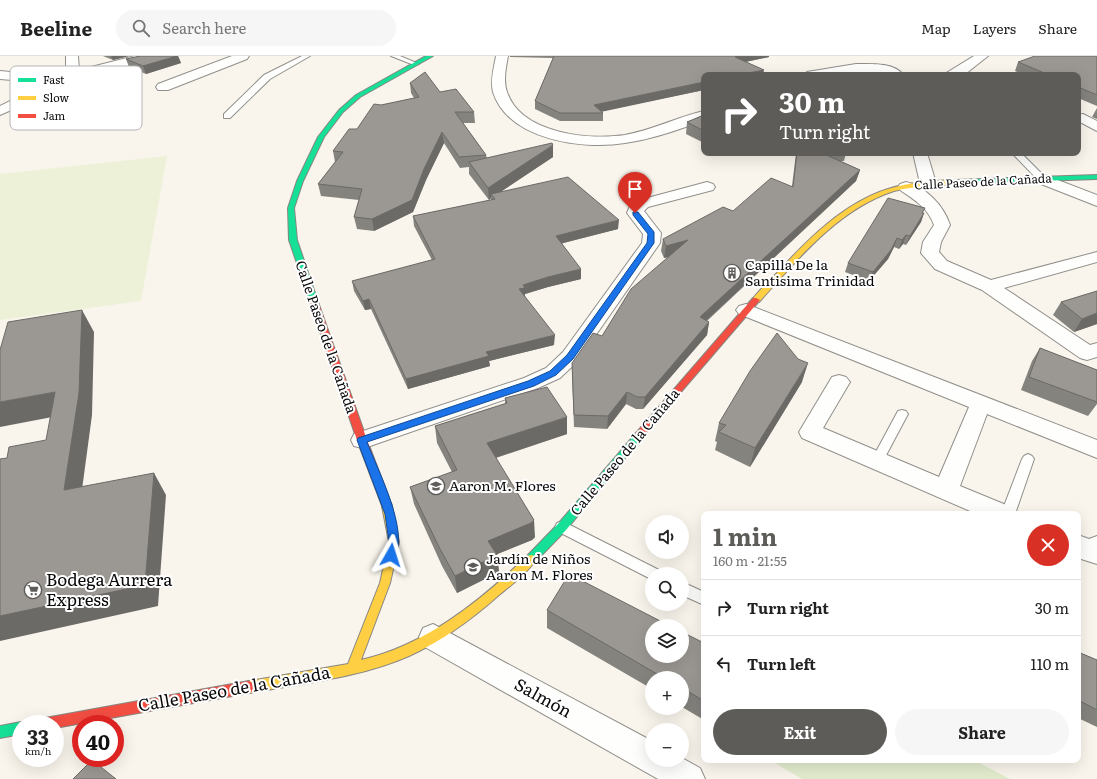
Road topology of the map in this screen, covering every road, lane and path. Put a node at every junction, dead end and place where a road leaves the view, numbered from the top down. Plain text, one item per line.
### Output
1 (72, 56) edge
2 (150, 56) edge
3 (243, 56) edge
4 (307, 56) edge
5 (394, 56) edge
6 (502, 56) edge
7 (982, 56) edge
8 (423, 59) edge
9 (72, 66) edge
10 (112, 66) edge
11 (825, 72) edge
12 (882, 72) edge
13 (959, 72) edge
14 (0, 75) edge
15 (10, 76) edge
16 (163, 87) dead end
17 (10, 106) edge
18 (0, 111) edge
19 (227, 116) dead end
20 (701, 116) edge
21 (1083, 118) dead end
22 (1097, 127) edge
23 (921, 156) edge
24 (1019, 156) edge
25 (1097, 177) edge
26 (1042, 179) junction
27 (928, 183) junction
28 (906, 186) junction
29 (707, 187) dead end
30 (1097, 201) edge
31 (1097, 257) edge
32 (989, 286) junction
33 (746, 310) junction
34 (1097, 350) edge
35 (838, 382) dead end
36 (981, 403) junction
37 (902, 414) dead end
38 (362, 440) junction
39 (1097, 449) edge
40 (1028, 459) dead end
41 (877, 461) junction
42 (946, 490) junction
43 (995, 511) edge
44 (1009, 511) edge
45 (562, 527) junction
46 (1081, 547) edge
47 (1097, 547) edge
48 (645, 569) edge
49 (689, 592) edge
50 (701, 598) edge
51 (434, 637) junction
52 (352, 668) junction
53 (64, 721) edge
54 (12, 730) edge
55 (0, 732) edge
56 (645, 754) edge
57 (668, 767) edge
58 (689, 779) edge

1 - 9 street
2 - 10 street
3 - 16 street
4 - 19 lane
5 - 8 lane
6 - 20 street
7 - 13 street
8 - 38 street, Calle Paseo de la Cañada
11 - 12 street
14 - 15 street
17 - 18 street
21 - 22 street
23 - 27 street
24 - 26 lane
25 - 26 street, Calle Paseo de la Cañada
26 - 27 street, Calle Paseo de la Cañada
26 - 30 street
27 - 28 street, Calle Paseo de la Cañada
28 - 32 street
28 - 33 street, Calle Paseo de la Cañada
29 - 38 street
31 - 32 street
32 - 34 street
33 - 36 street
33 - 45 street, Calle Paseo de la Cañada
35 - 41 street
36 - 39 street
36 - 42 street
37 - 41 lane
38 - 52 street, Calle Paseo de la Cañada
40 - 44 lane
41 - 42 street
42 - 43 street
45 - 48 lane
45 - 51 street, Calle Paseo de la Cañada
46 - 47 street
49 - 50 lane
51 - 52 street, Calle Paseo de la Cañada
51 - 56 street, Salmón
52 - 53 street, Calle Paseo de la Cañada
54 - 55 street
57 - 58 street

